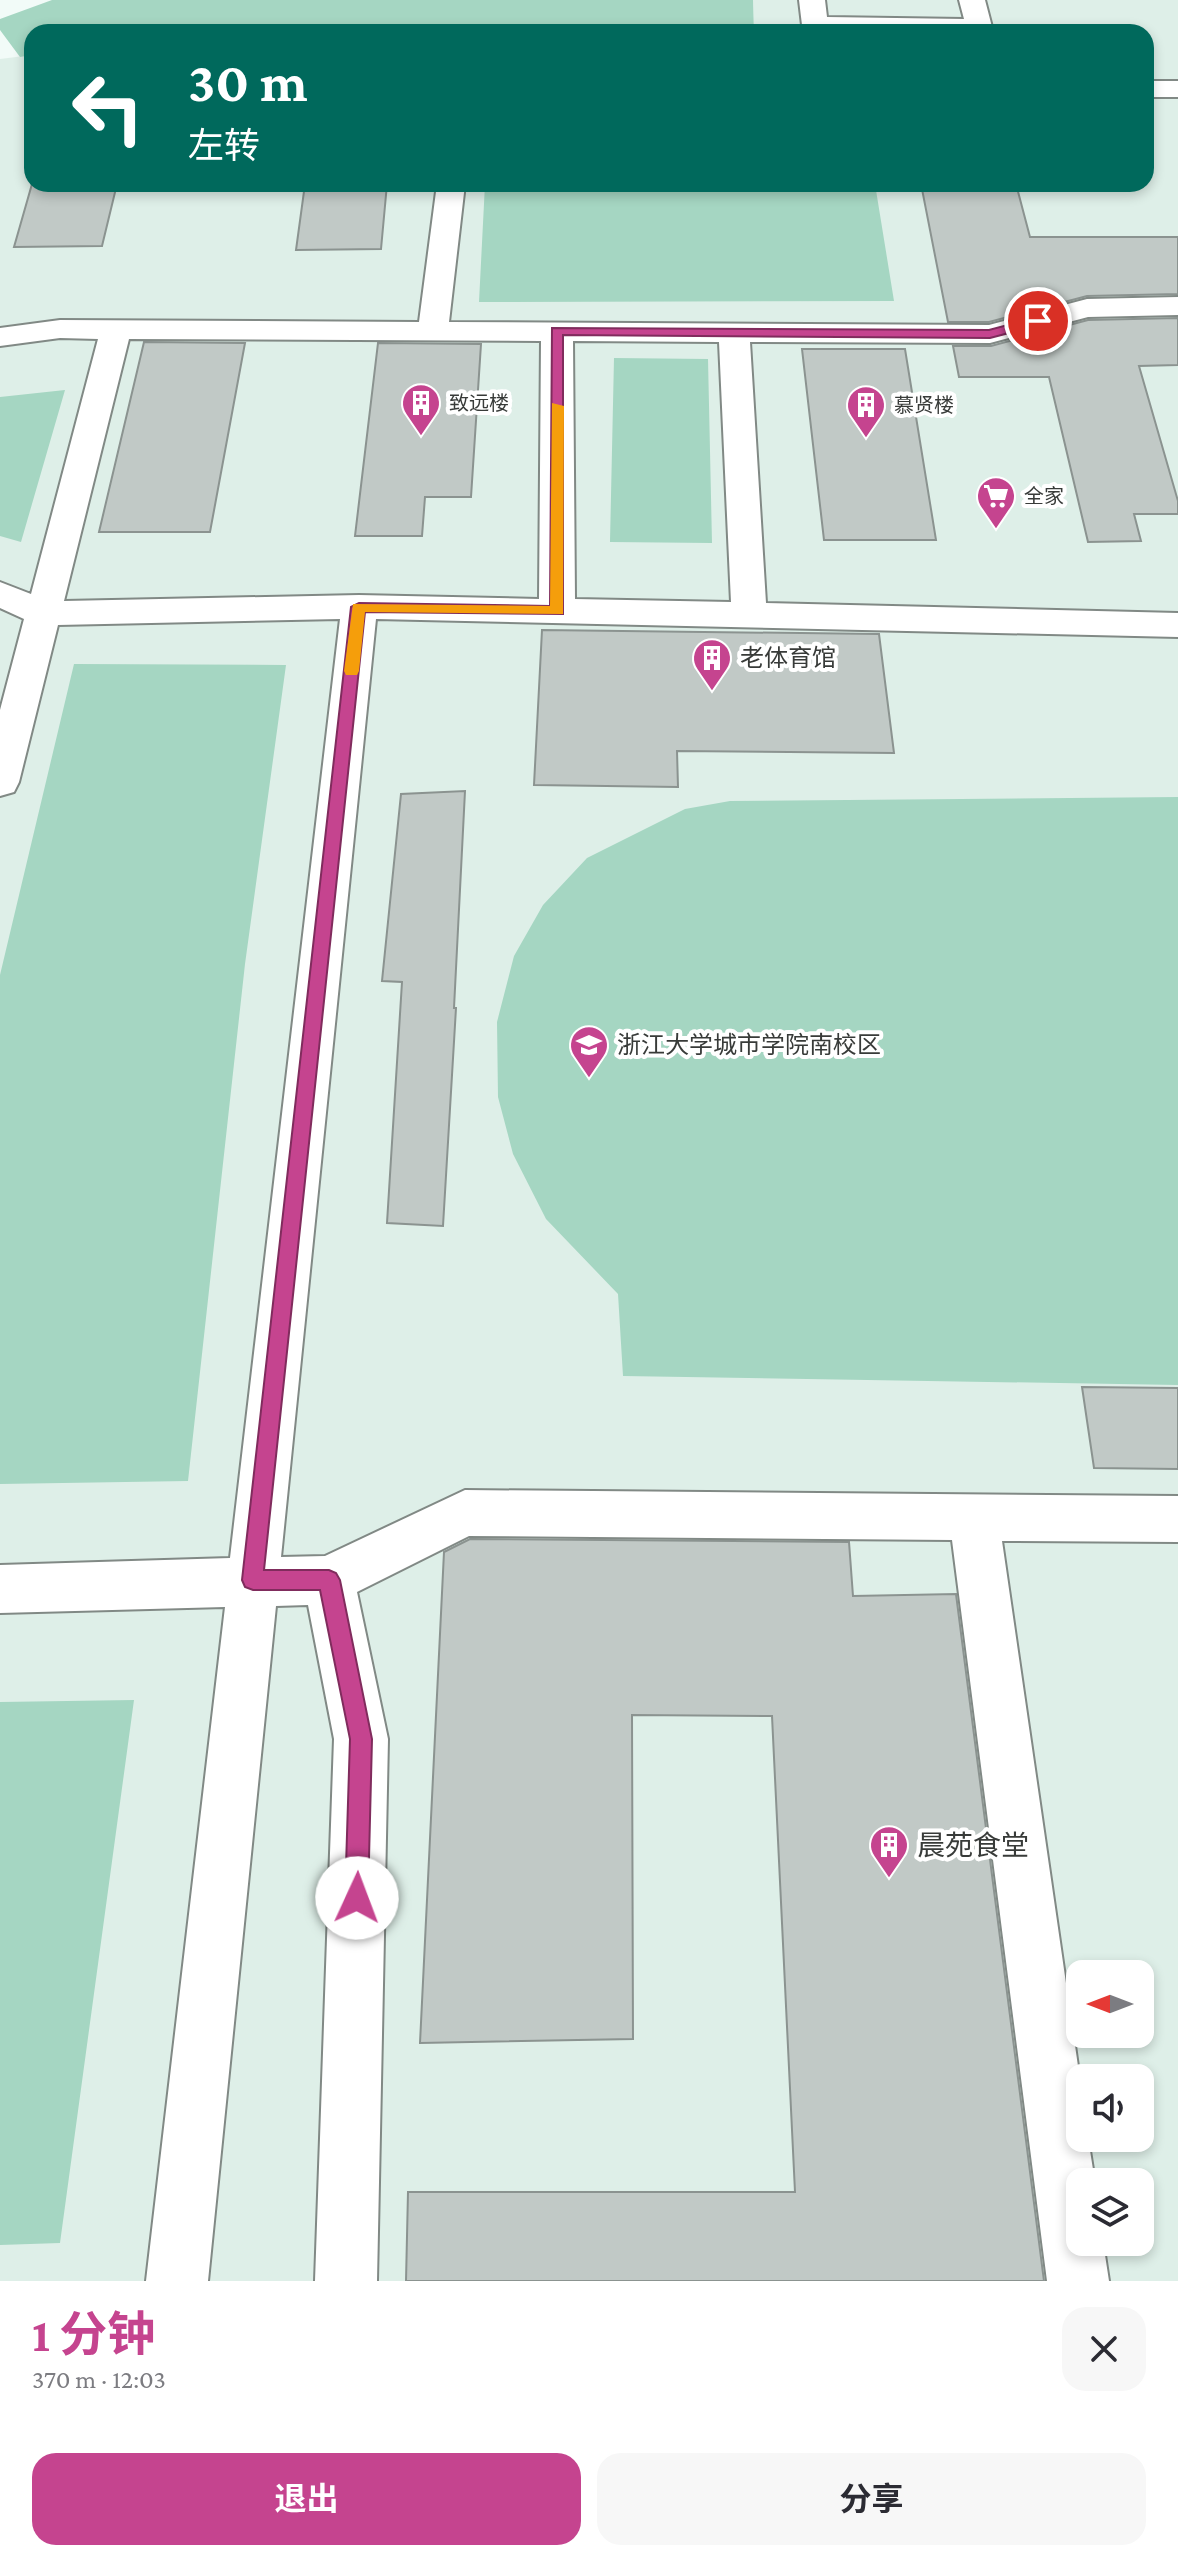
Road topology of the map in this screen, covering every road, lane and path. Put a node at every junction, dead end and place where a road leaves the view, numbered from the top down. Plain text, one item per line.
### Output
1 (812, 0) edge
2 (972, 0) edge
3 (815, 24) edge
4 (978, 24) edge
5 (1154, 89) edge
6 (1178, 89) edge
7 (450, 192) edge
8 (1178, 306) edge
9 (116, 330) junction
10 (433, 330) junction
11 (557, 331) junction
12 (734, 332) junction
13 (0, 337) edge
14 (0, 594) edge
15 (359, 607) junction
16 (557, 611) junction
17 (43, 613) junction
18 (749, 614) junction
19 (1178, 625) edge
20 (0, 782) edge
21 (974, 1519) junction
22 (1178, 1519) edge
23 (253, 1580) junction
24 (329, 1580) junction
25 (0, 1589) edge
26 (177, 2281) edge
27 (346, 2281) edge
28 (1078, 2281) edge

1 - 3 street
2 - 4 street
5 - 6 street
7 - 10 street
8 - 12 street
9 - 10 street
9 - 13 street
9 - 17 street
10 - 11 street
11 - 12 street
11 - 16 street
12 - 18 street
14 - 17 street
15 - 16 street
15 - 17 street
15 - 23 street
16 - 18 street
17 - 20 street
18 - 19 street
21 - 22 street
21 - 24 street
21 - 28 street
23 - 24 street
23 - 25 street
23 - 26 street
24 - 27 street

